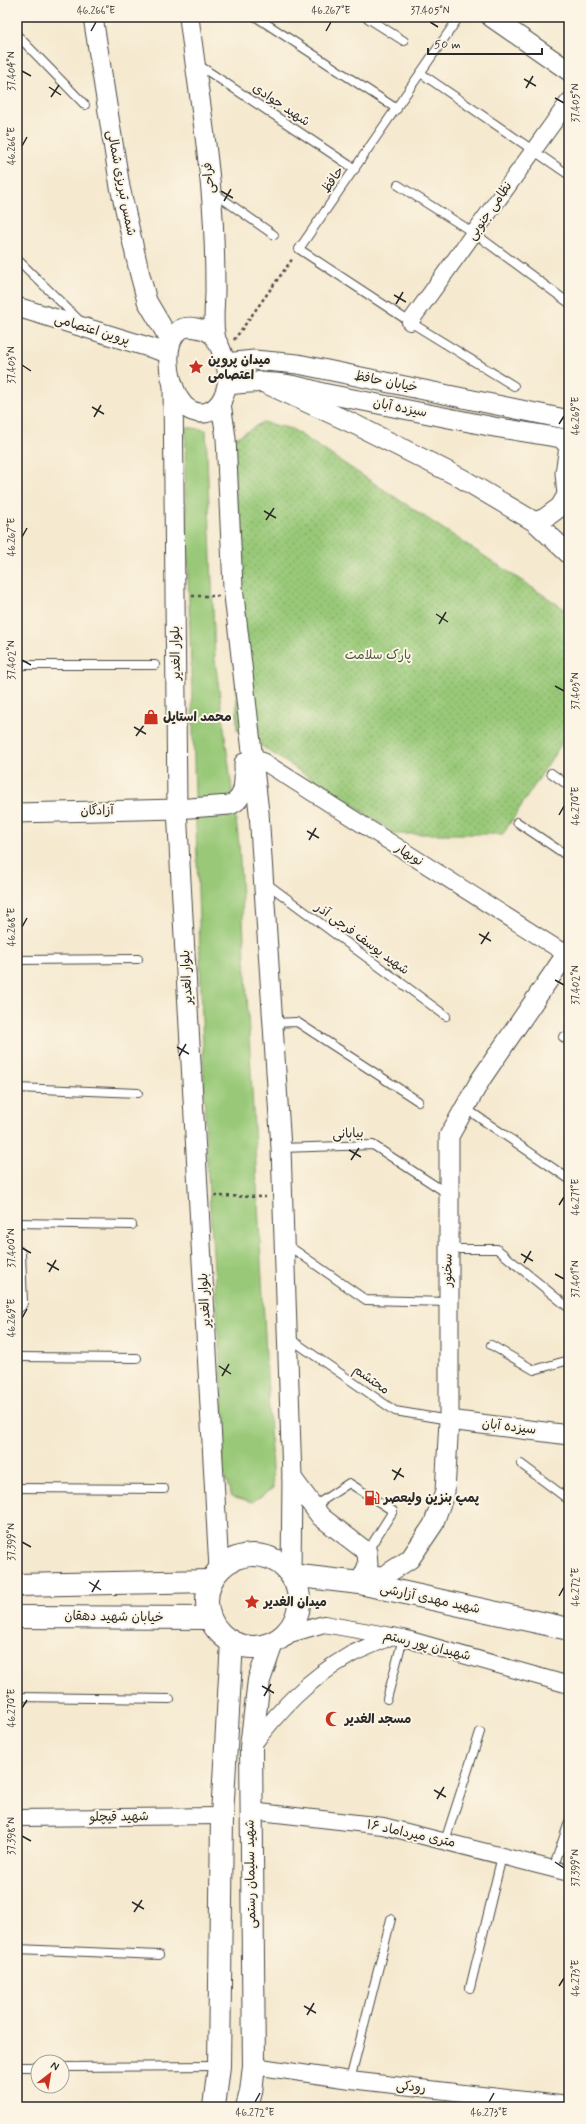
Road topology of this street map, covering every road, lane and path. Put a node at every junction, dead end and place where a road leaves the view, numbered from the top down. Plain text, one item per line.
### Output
1 (93, 17) edge
2 (189, 17) edge
3 (256, 17) edge
4 (366, 17) edge
5 (459, 17) edge
6 (491, 17) edge
7 (17, 36) edge
8 (404, 41) dead end
9 (194, 62) junction
10 (569, 71) edge
11 (422, 74) junction
12 (569, 101) edge
13 (85, 105) dead end
14 (397, 109) junction
15 (533, 150) junction
16 (355, 169) junction
17 (569, 176) edge
18 (398, 185) dead end
19 (211, 190) junction
20 (474, 233) junction
21 (274, 235) dead end
22 (299, 249) junction
23 (17, 259) edge
24 (569, 302) edge
25 (17, 307) edge
26 (410, 322) junction
27 (86, 328) junction
28 (170, 347) junction
29 (221, 352) junction
30 (260, 381) junction
31 (173, 384) junction
32 (228, 384) junction
33 (514, 386) dead end
34 (221, 403) junction
35 (567, 418) edge
36 (566, 444) edge
37 (536, 522) junction
38 (569, 554) edge
39 (175, 596) junction
40 (234, 596) junction
41 (17, 665) edge
42 (155, 665) dead end
43 (248, 730) junction
44 (252, 755) junction
45 (551, 773) dead end
46 (569, 786) edge
47 (177, 809) junction
48 (17, 813) edge
49 (517, 822) dead end
50 (569, 857) edge
51 (264, 881) junction
52 (568, 952) edge
53 (138, 959) dead end
54 (17, 960) edge
55 (446, 1016) dead end
56 (273, 1023) junction
57 (17, 1088) edge
58 (138, 1093) dead end
59 (418, 1101) dead end
60 (464, 1108) junction
61 (281, 1148) junction
62 (569, 1179) edge
63 (449, 1195) junction
64 (199, 1196) junction
65 (284, 1197) junction
66 (17, 1223) edge
67 (132, 1225) dead end
68 (286, 1244) junction
69 (449, 1250) junction
70 (17, 1254) edge
71 (448, 1302) junction
72 (17, 1305) edge
73 (569, 1308) edge
74 (289, 1338) junction
75 (491, 1345) dead end
76 (17, 1357) edge
77 (137, 1358) dead end
78 (569, 1360) edge
79 (449, 1420) junction
80 (569, 1435) edge
81 (522, 1464) dead end
82 (292, 1478) junction
83 (17, 1488) edge
84 (164, 1488) dead end
85 (569, 1500) edge
86 (312, 1507) junction
87 (367, 1552) junction
88 (215, 1575) junction
89 (291, 1575) junction
90 (360, 1583) junction
91 (17, 1585) edge
92 (17, 1617) edge
93 (210, 1618) junction
94 (569, 1629) edge
95 (397, 1637) junction
96 (278, 1639) junction
97 (232, 1642) junction
98 (569, 1685) edge
99 (17, 1697) edge
100 (170, 1699) dead end
101 (387, 1699) dead end
102 (480, 1732) dead end
103 (251, 1747) junction
104 (251, 1811) junction
105 (222, 1816) junction
106 (17, 1818) edge
107 (569, 1822) edge
108 (445, 1841) junction
109 (502, 1856) junction
110 (553, 1869) junction
111 (569, 1873) edge
112 (391, 1920) dead end
113 (17, 1949) edge
114 (159, 1955) dead end
115 (470, 1988) dead end
116 (219, 2066) junction
117 (254, 2066) junction
118 (17, 2067) edge
119 (30, 2067) edge
120 (70, 2067) edge
121 (350, 2080) junction
122 (569, 2105) edge
123 (214, 2107) edge
124 (247, 2107) edge

1 - 28 street, شمس تبریزی شمالی
2 - 9 street, فراحی
3 - 14 lane
4 - 8 lane
5 - 11 lane, حافظ
6 - 10 street
7 - 13 lane
9 - 16 lane, شهید جوادی
9 - 19 street, فراحی
11 - 14 lane, حافظ
11 - 15 lane
12 - 15 street, نظامی جنوبی
14 - 16 lane, حافظ
15 - 17 lane
15 - 20 street, نظامی جنوبی
16 - 22 lane, حافظ
18 - 20 lane
19 - 21 lane
19 - 29 street, فراحی
20 - 24 lane
20 - 26 street, نظامی جنوبی
22 - 26 lane
22 - 29 path
23 - 27 lane
25 - 27 street, پروین اعتصامی
26 - 33 lane
27 - 28 street, پروین اعتصامی
28 - 29 street
28 - 31 street
29 - 32 street
29 - 35 street, خیابان حافظ
30 - 32 street, سیزده آبان
30 - 36 street, سیزده آبان
30 - 37 street
31 - 34 street
31 - 39 street, بلوار الغدیر
32 - 34 street
34 - 40 street
35 - 36 street
36 - 37 street
37 - 38 street
39 - 40 path
39 - 47 street, بلوار الغدیر
40 - 43 street
41 - 42 lane
43 - 44 street
43 - 47 street, آزادگان
44 - 51 street
44 - 52 street, نوبهار
45 - 46 lane
47 - 48 street, آزادگان
47 - 64 street, بلوار الغدیر
49 - 50 lane
51 - 55 lane, شهید یوسف فرجی آذر
51 - 56 street
52 - 60 street, سخنور
53 - 54 lane
56 - 59 lane
56 - 61 street
57 - 58 lane
60 - 62 lane
60 - 63 street, سخنور
61 - 63 lane, بیابانی
61 - 65 street
63 - 69 street, سخنور
64 - 65 path
64 - 88 street, بلوار الغدیر
65 - 68 street
66 - 67 lane
68 - 71 lane
68 - 74 street
69 - 71 street, سخنور
69 - 73 lane
70 - 72 street
71 - 79 street, سخنور
74 - 79 lane, محتشم
74 - 82 street
75 - 78 lane
76 - 77 lane
79 - 80 street, سیزده آبان
79 - 90 street, سخنور
81 - 85 lane
82 - 86 street
82 - 89 street
83 - 84 lane
86 - 87 street
86 - 87 lane
87 - 90 street
88 - 89 main road
88 - 91 main road
88 - 93 main road
89 - 90 main road, شهید مهدی آزارشی
89 - 96 main road
90 - 94 main road, شهید مهدی آزارشی
92 - 93 main road, خیابان شهید دهقان
93 - 97 main road
95 - 96 street, شهیدان پور رستم
95 - 98 street, شهیدان پور رستم
95 - 101 lane
95 - 103 street
96 - 97 main road
96 - 103 main road, شهید سلیمان رستمی
97 - 105 main road
99 - 100 lane
102 - 108 lane
103 - 104 main road, شهید سلیمان رستمی
104 - 108 street, ۱۶ متری میرداماد
104 - 117 main road, شهید سلیمان رستمی
105 - 106 street, شهید قیچلو
105 - 116 main road
107 - 110 lane
108 - 109 street, ۱۶ متری میرداماد
109 - 110 street, ۱۶ متری میرداماد
109 - 115 lane
110 - 111 street, ۱۶ متری میرداماد
112 - 121 lane
113 - 114 lane
116 - 117 main road
116 - 120 lane
116 - 123 main road
117 - 121 street, رودکی
117 - 124 main road, شهید سلیمان رستمی
118 - 119 lane
121 - 122 street, رودکی

